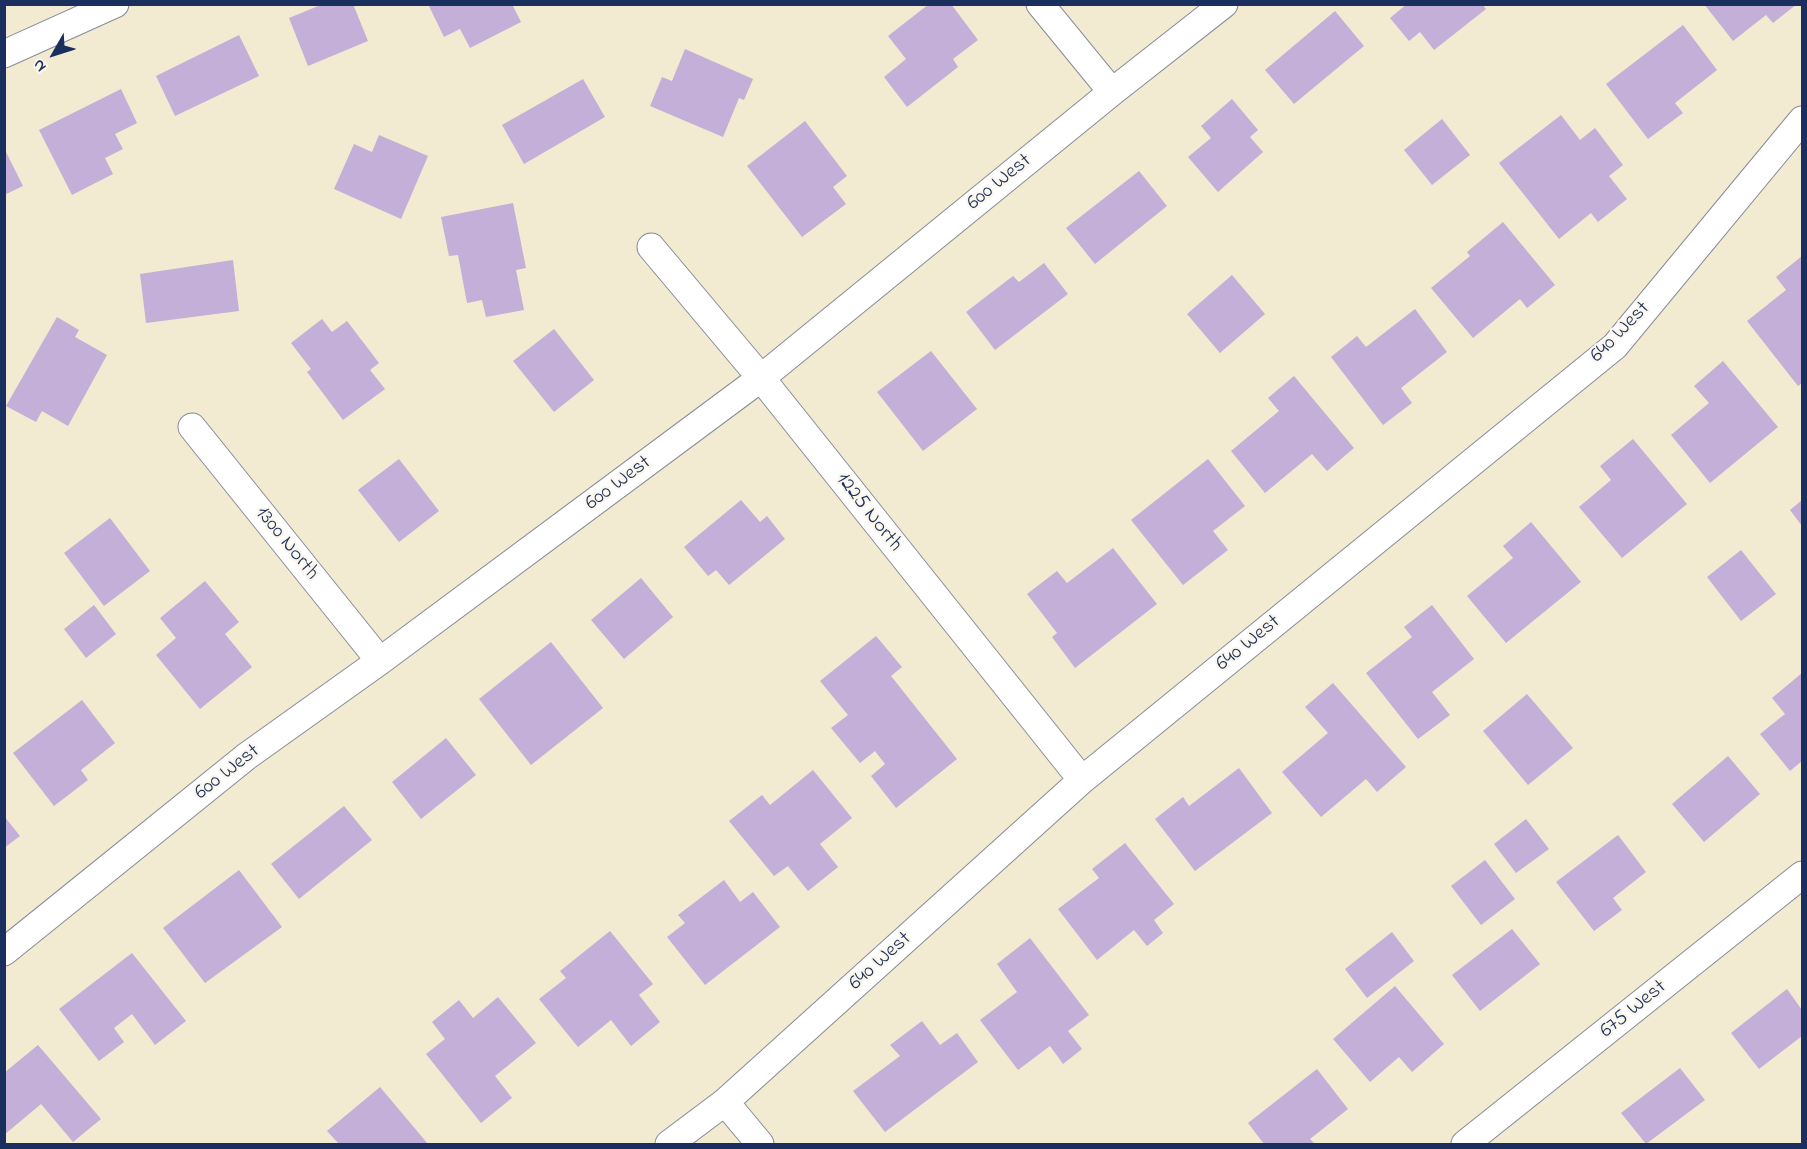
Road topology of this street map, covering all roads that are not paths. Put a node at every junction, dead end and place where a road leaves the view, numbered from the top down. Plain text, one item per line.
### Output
1 (115, 4) edge
2 (1040, 4) edge
3 (1224, 4) edge
4 (4, 54) edge
5 (1112, 92) junction
6 (1803, 120) edge
7 (651, 247) dead end
8 (761, 378) junction
9 (192, 427) dead end
10 (380, 661) junction
11 (1082, 780) junction
12 (1803, 875) edge
13 (4, 952) edge
14 (725, 1101) junction
15 (669, 1144) edge
16 (760, 1144) edge
17 (1465, 1144) edge

1 - 4 street
2 - 5 street
3 - 5 street, 600 West
5 - 8 street, 600 West
6 - 11 street, 640 West
7 - 8 street, 1225 North
8 - 10 street, 600 West
8 - 11 street, 1225 North
9 - 10 street, 1300 North
10 - 13 street, 600 West
11 - 14 street, 640 West
12 - 17 street, 675 West
14 - 15 street, 640 West
14 - 16 street

